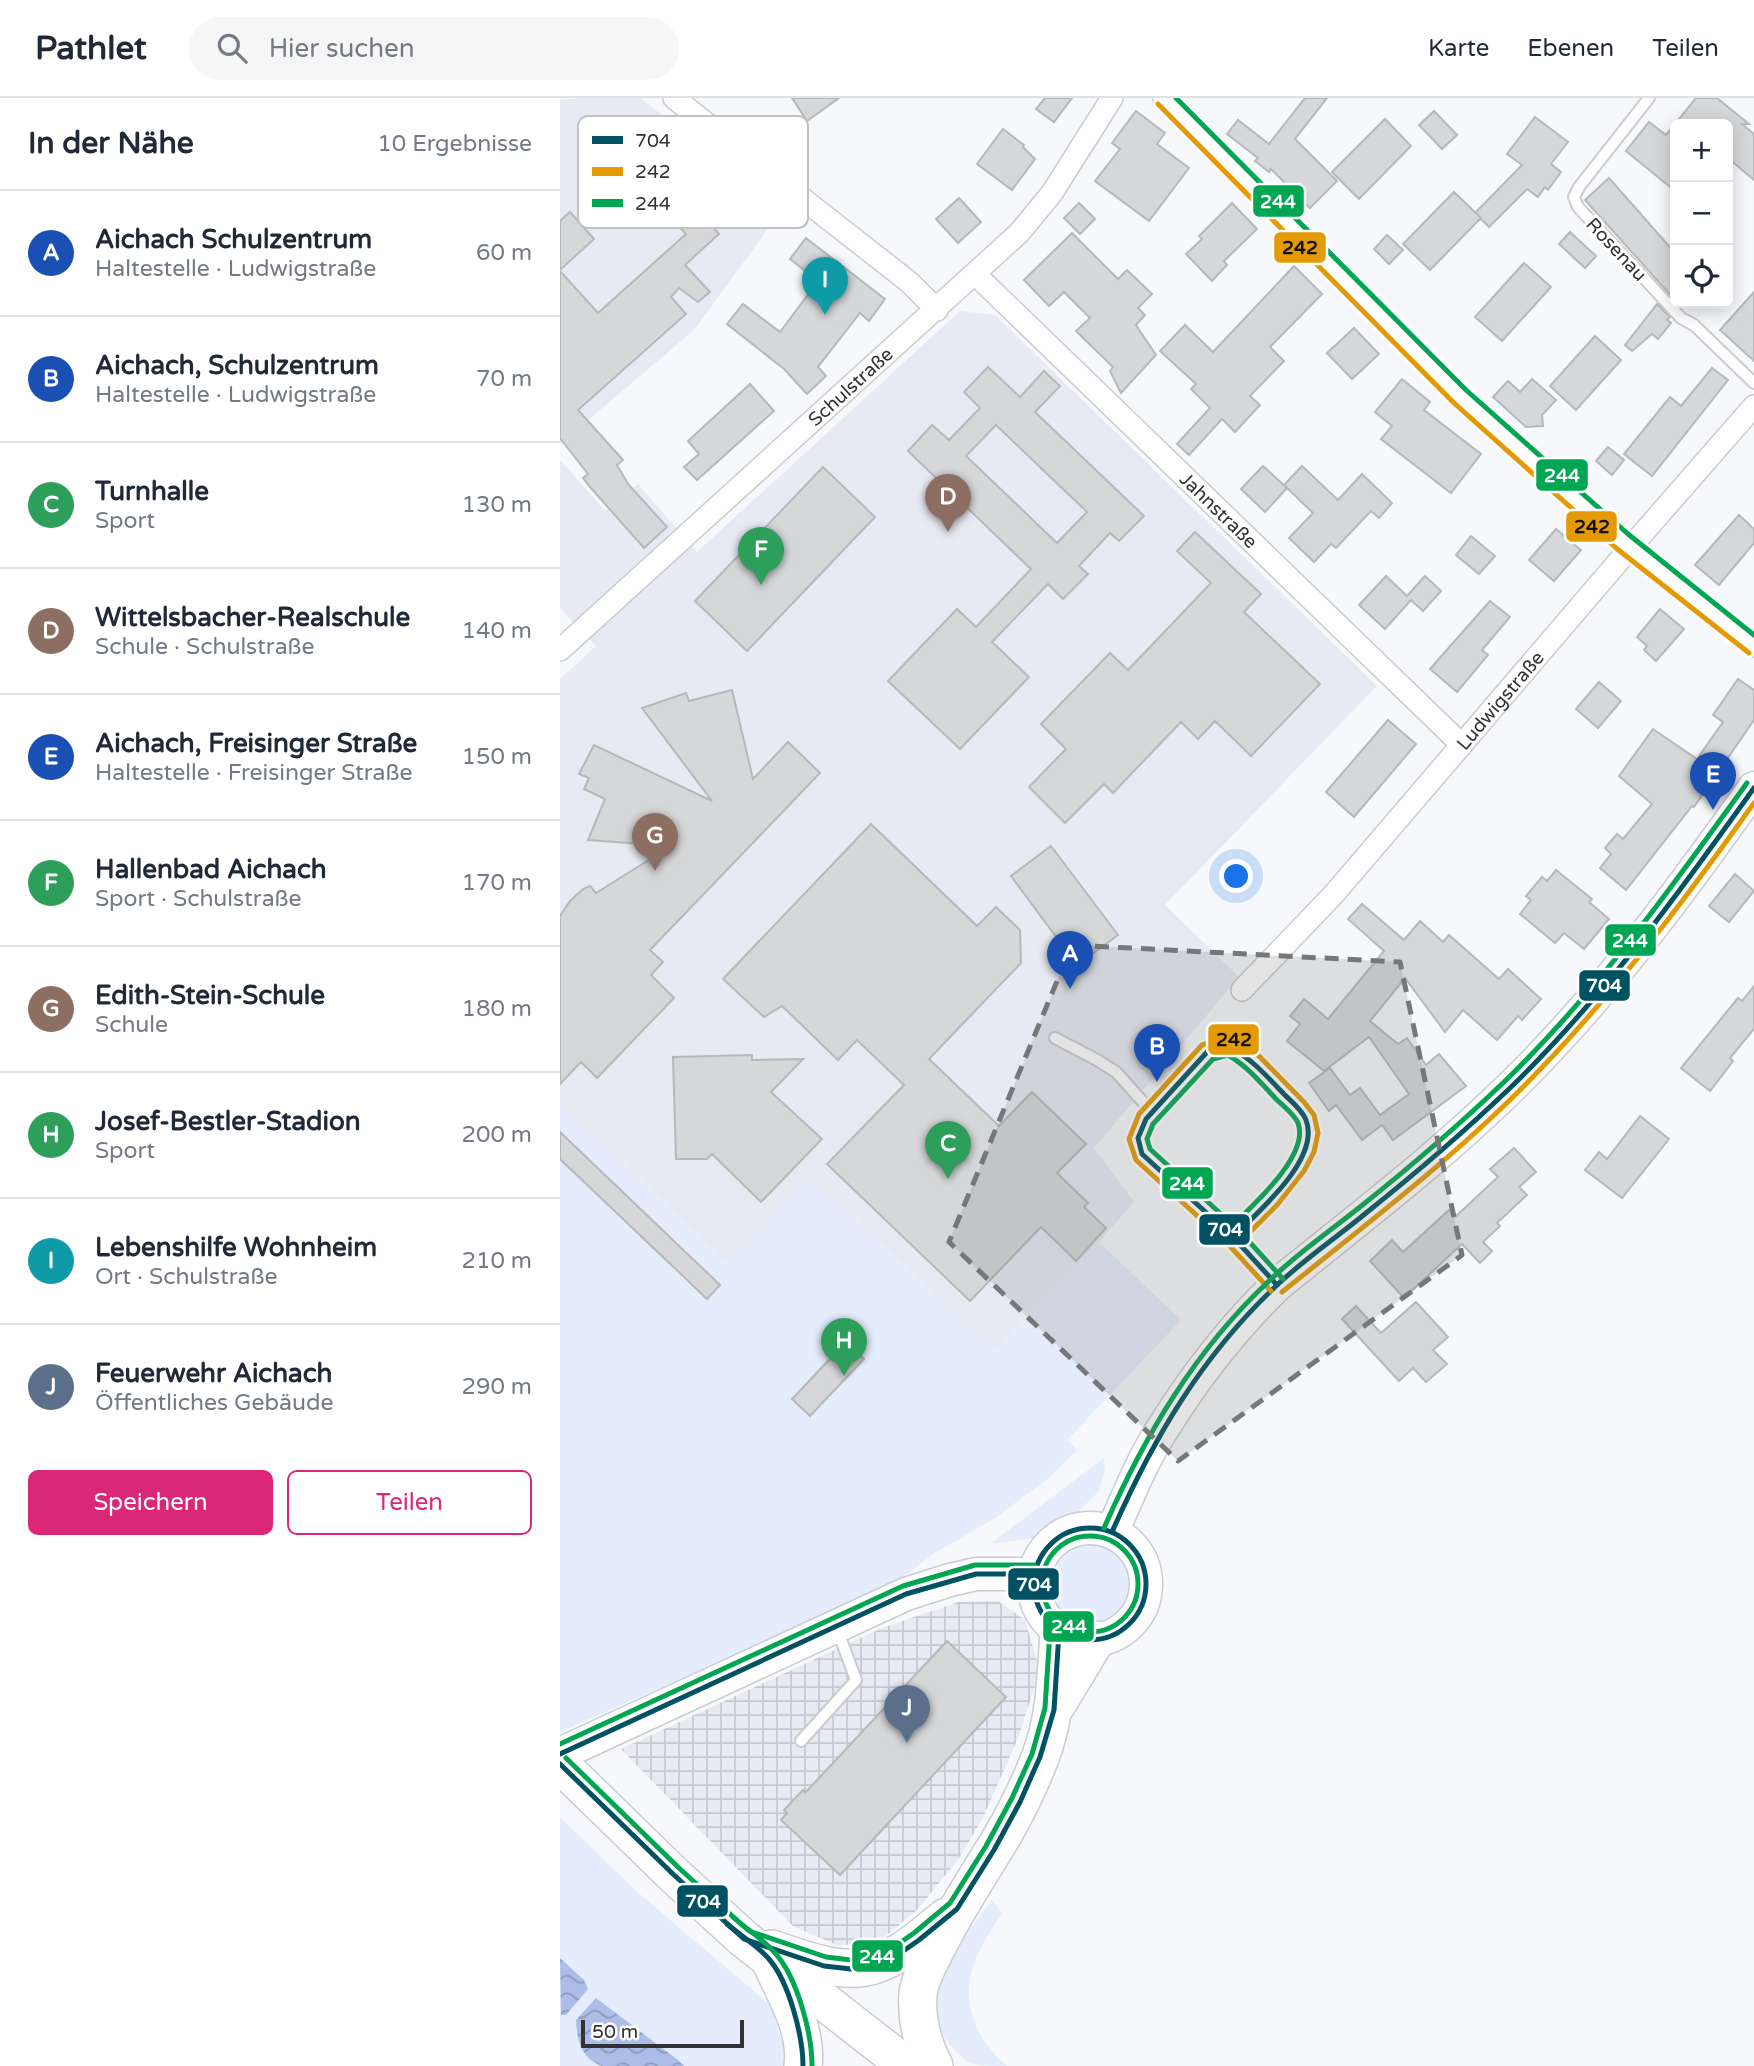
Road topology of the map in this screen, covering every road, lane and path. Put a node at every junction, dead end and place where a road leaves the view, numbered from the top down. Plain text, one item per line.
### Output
1 (674, 98) edge
2 (1112, 98) edge
3 (1164, 98) edge
4 (1649, 98) edge
5 (697, 116) edge
6 (808, 203) edge
7 (976, 275) junction
8 (937, 310) junction
9 (1754, 383) edge
10 (1754, 406) edge
11 (1630, 548) junction
12 (1754, 646) edge
13 (560, 650) edge
14 (1462, 745) junction
15 (1754, 788) edge
16 (1242, 990) dead end
17 (1055, 1038) dead end
18 (1152, 1112) junction
19 (1233, 1237) junction
20 (1277, 1285) junction
21 (1112, 1532) junction
22 (1034, 1574) junction
23 (836, 1627) junction
24 (1059, 1632) junction
25 (1096, 1640) junction
26 (1054, 1710) junction
27 (801, 1741) dead end
28 (560, 1754) edge
29 (560, 1764) edge
30 (957, 1909) junction
31 (758, 1950) junction
32 (803, 2066) edge
33 (907, 2066) edge
34 (934, 2066) edge

1 - 5 street
2 - 7 street, Schulstraße
3 - 11 street
4 - 9 lane, Rosenau
6 - 8 street
7 - 8 street, Schulstraße
7 - 14 street, Jahnstraße
8 - 13 street, Schulstraße
10 - 11 street, Ludwigstraße
11 - 12 street
11 - 14 street, Ludwigstraße
14 - 16 street, Ludwigstraße
15 - 20 main road
17 - 18 lane
18 - 19 lane
18 - 19 lane
19 - 20 lane
20 - 21 main road
21 - 22 main road
21 - 25 main road
22 - 23 main road
22 - 24 main road
23 - 27 lane
23 - 28 main road
24 - 25 main road
24 - 26 highway
25 - 26 highway
26 - 30 highway
29 - 31 highway
30 - 31 highway
30 - 34 highway
31 - 32 highway
31 - 33 highway

